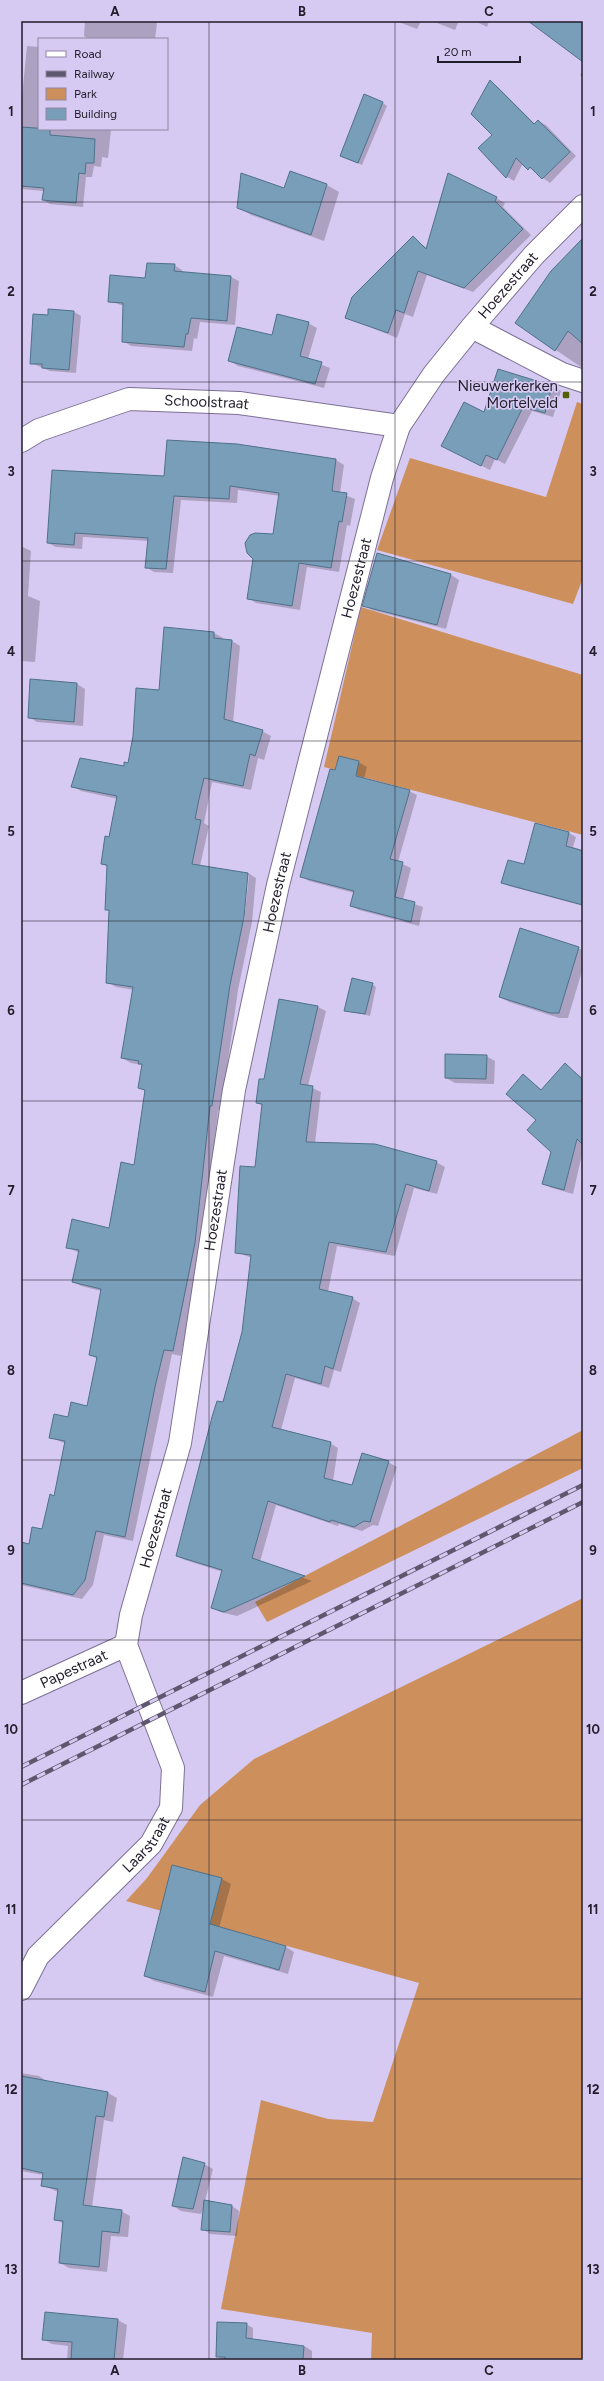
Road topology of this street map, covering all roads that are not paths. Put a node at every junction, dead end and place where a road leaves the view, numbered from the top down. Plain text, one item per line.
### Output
1 (583, 206) edge
2 (472, 326) junction
3 (583, 381) edge
4 (399, 426) junction
5 (21, 441) edge
6 (126, 1645) junction
7 (21, 1693) edge
8 (21, 1989) edge

1 - 2 street, Hoezestraat
2 - 3 street
2 - 4 street, Hoezestraat
4 - 5 street, Schoolstraat
4 - 6 street, Hoezestraat
6 - 7 street, Papestraat
6 - 8 street, Laarstraat

